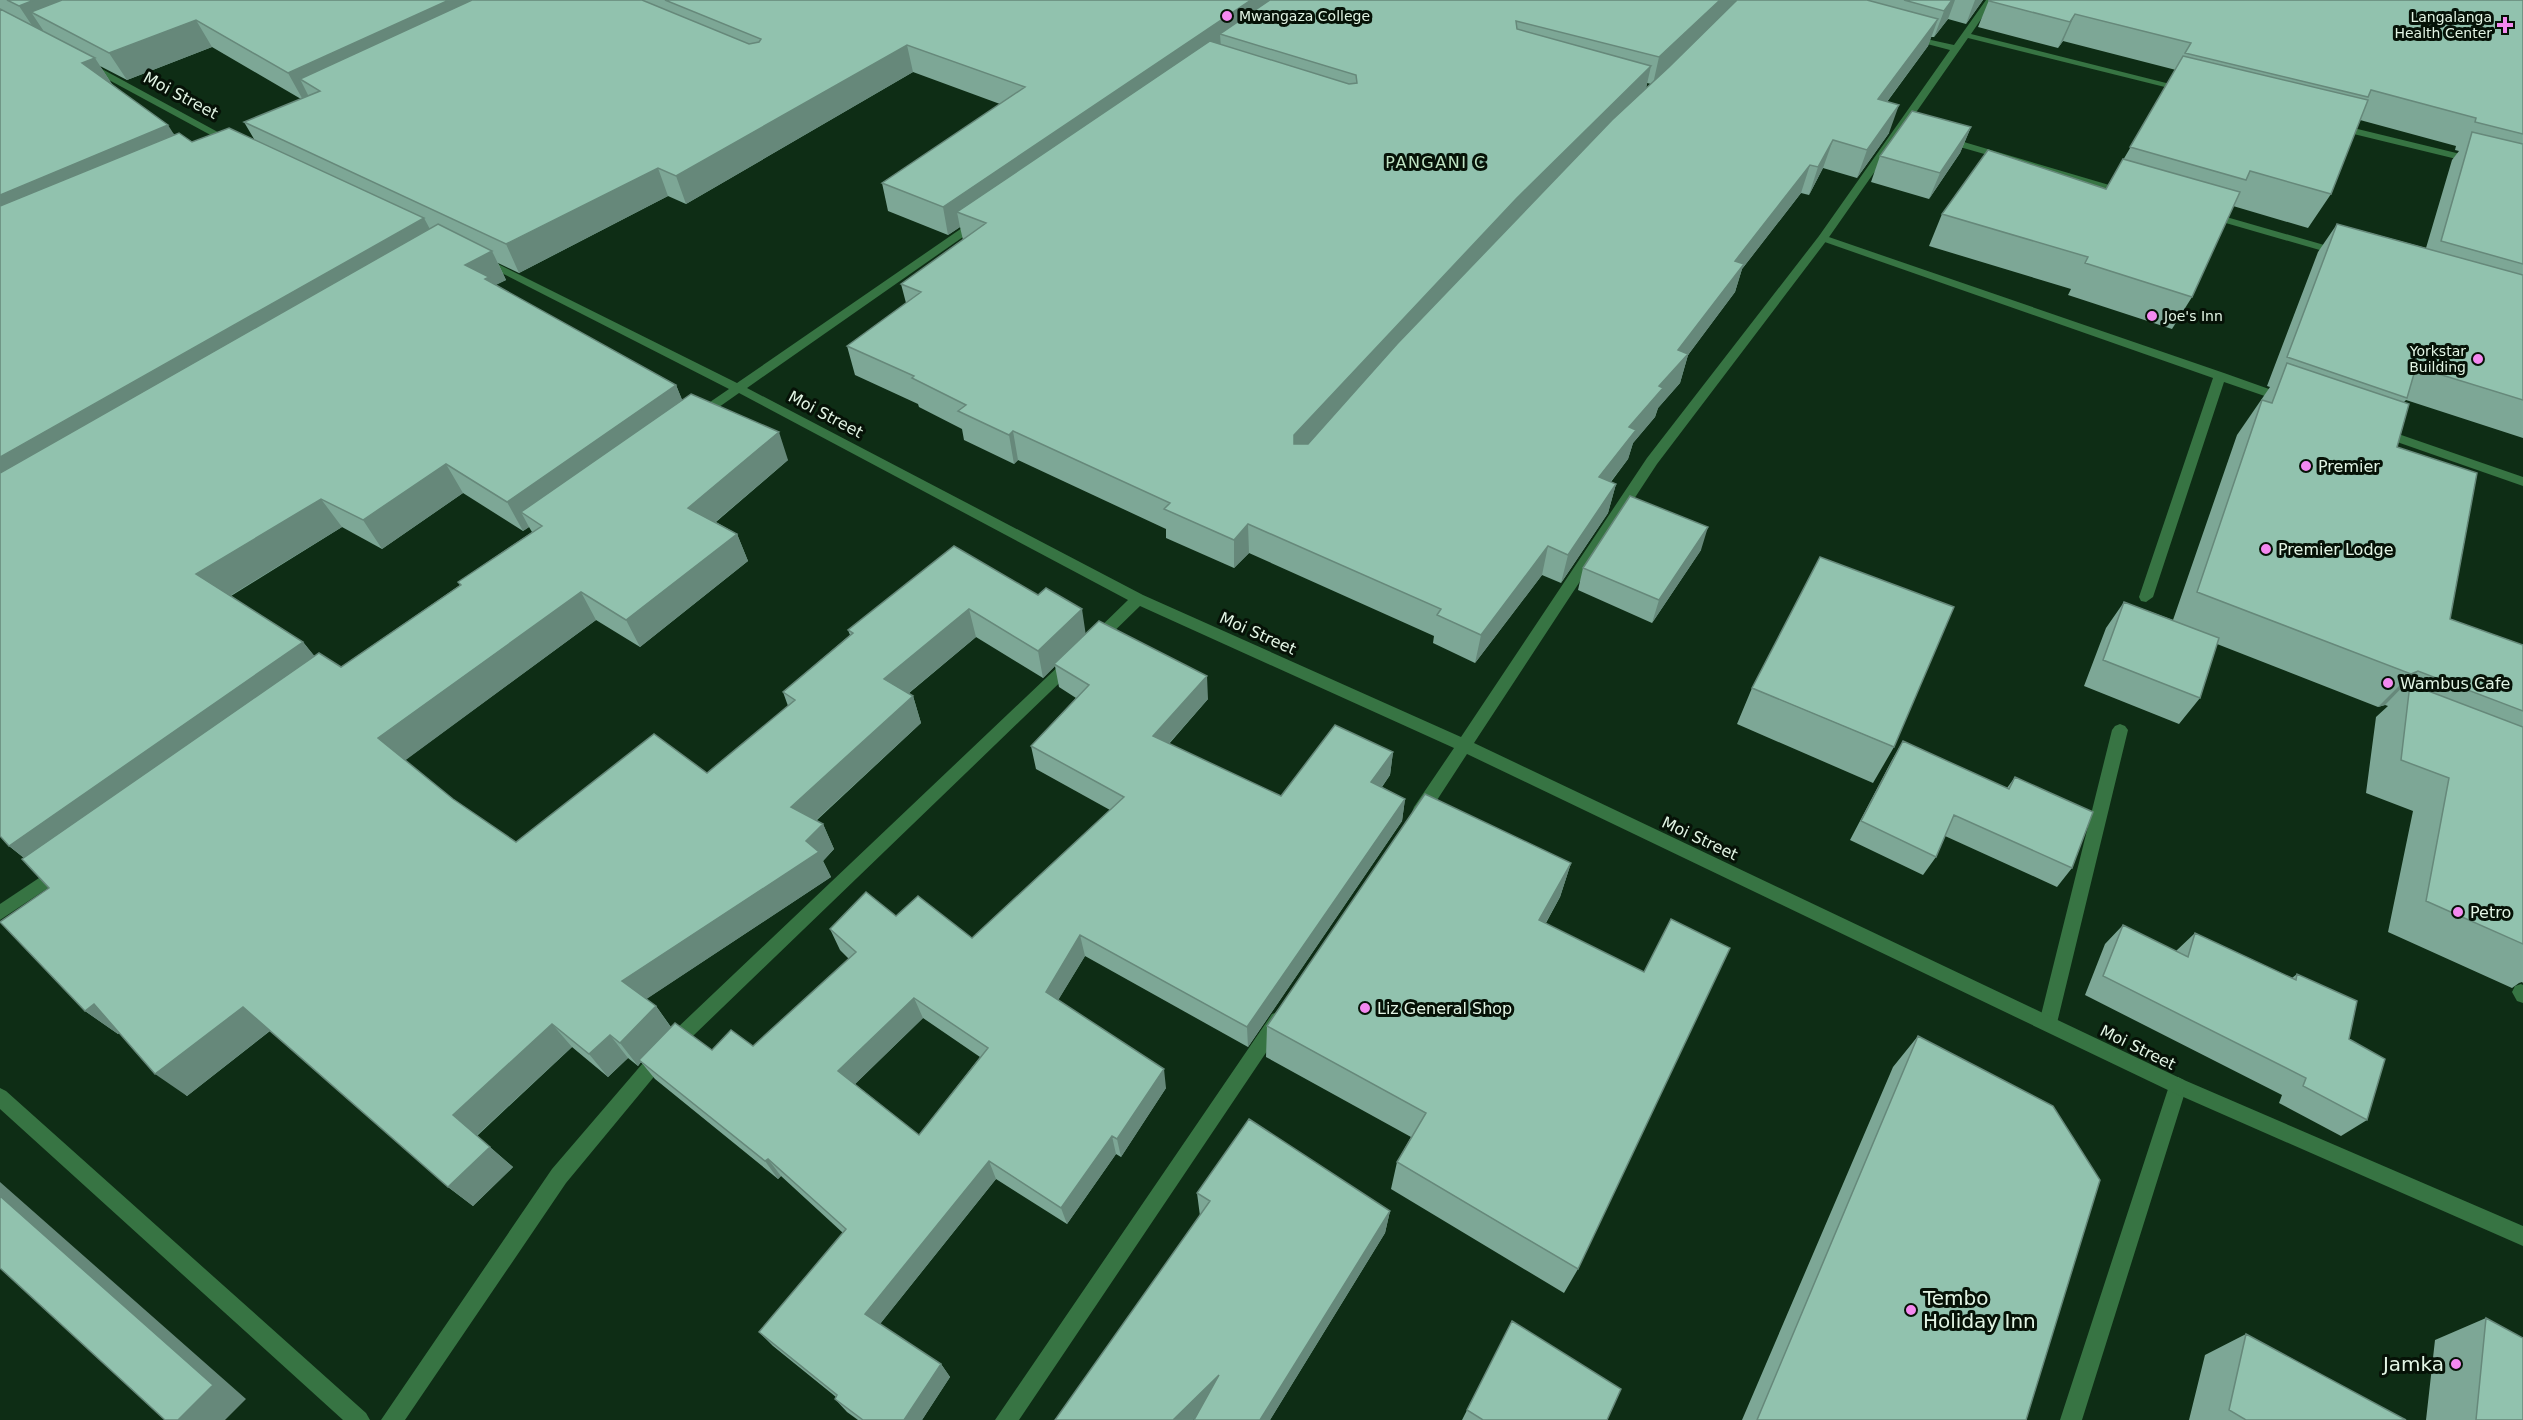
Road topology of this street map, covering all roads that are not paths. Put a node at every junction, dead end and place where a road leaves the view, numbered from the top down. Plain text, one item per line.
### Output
1 (1990, 0) edge
2 (1899, 33) edge
3 (1965, 35) junction
4 (1954, 48) junction
5 (78, 60) edge
6 (2197, 92) edge
7 (2325, 124) edge
8 (1934, 136) edge
9 (250, 151) edge
10 (2488, 164) edge
11 (2138, 195) edge
12 (2194, 211) edge
13 (993, 212) edge
14 (1823, 238) junction
15 (473, 256) edge
16 (2353, 257) edge
17 (2220, 376) junction
18 (738, 388) junction
19 (2298, 404) edge
20 (689, 422) edge
21 (2366, 427) edge
22 (2523, 482) edge
23 (2146, 597) dead end
24 (1138, 599) junction
25 (2120, 730) dead end
26 (1465, 746) junction
27 (1411, 825) edge
28 (68, 865) edge
29 (0, 913) edge
30 (1289, 1004) edge
31 (2048, 1023) junction
32 (2178, 1086) junction
33 (0, 1097) edge
34 (2523, 1236) edge
35 (359, 1420) edge
36 (392, 1420) edge
37 (1006, 1420) edge
38 (2071, 1420) edge

1 - 3 street
2 - 4 street
3 - 4 street
3 - 6 street
4 - 14 street
5 - 9 street, Moi Street
7 - 10 street
8 - 11 street
12 - 16 street
13 - 18 street
14 - 17 street
14 - 26 street
15 - 18 street, Moi Street
17 - 19 street
17 - 23 street
18 - 20 street
18 - 24 street, Moi Street
21 - 22 street
24 - 26 street, Moi Street
24 - 36 street
25 - 31 street
26 - 27 street
26 - 31 street, Moi Street
28 - 29 street
30 - 37 street
31 - 32 street, Moi Street
32 - 34 street, Moi Street
32 - 38 street
33 - 35 street

